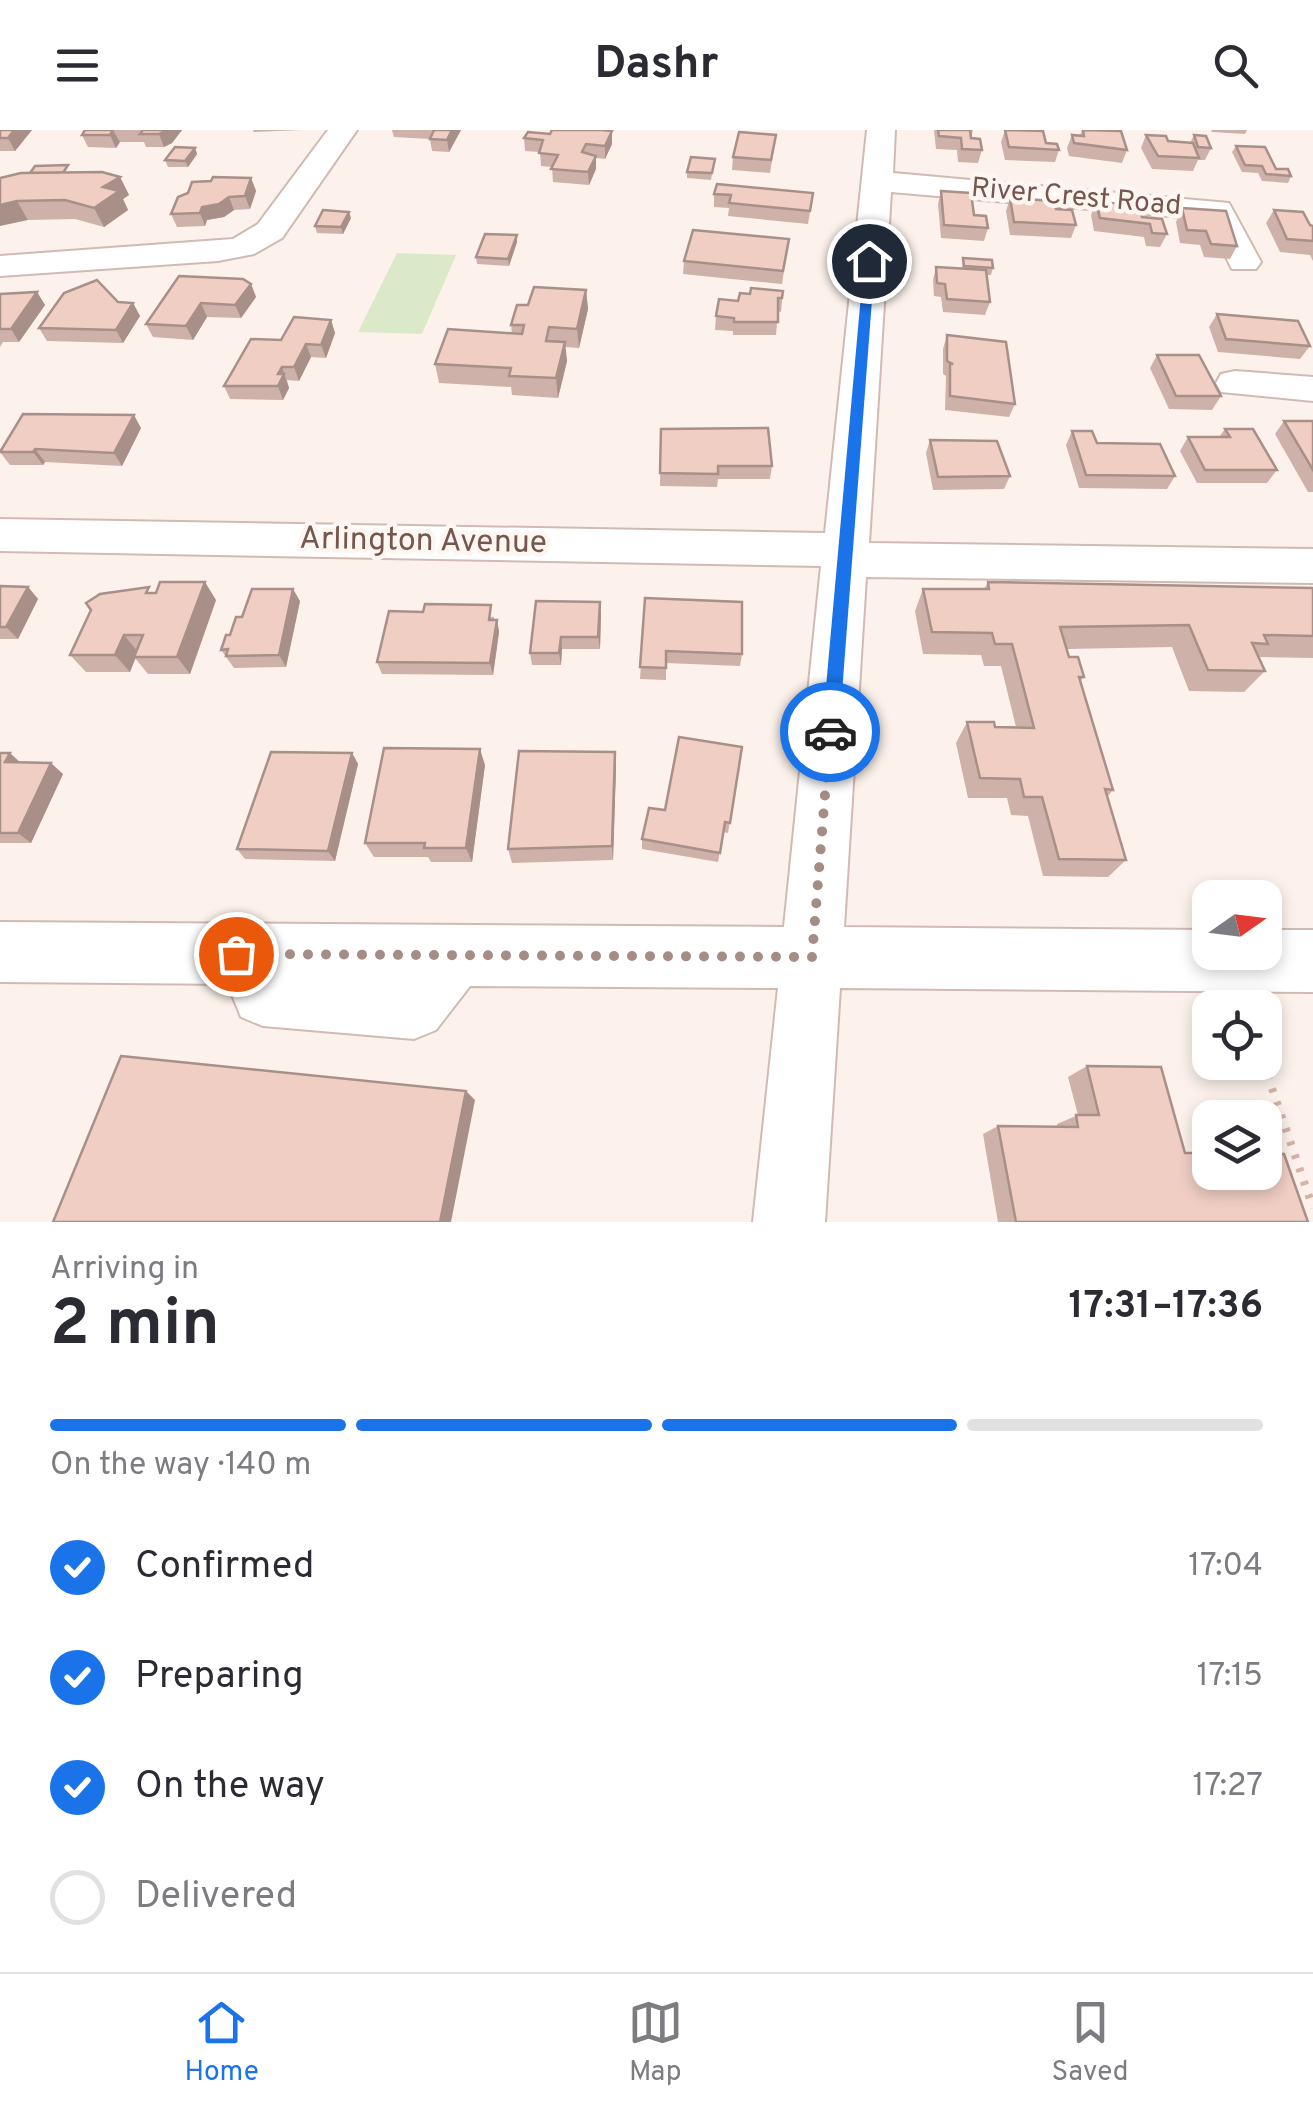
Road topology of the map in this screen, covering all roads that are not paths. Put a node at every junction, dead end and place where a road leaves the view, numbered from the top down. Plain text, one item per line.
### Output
1 (342, 130) edge
2 (882, 130) edge
3 (876, 181) junction
4 (1244, 262) dead end
5 (0, 266) edge
6 (1235, 382) dead end
7 (1313, 388) edge
8 (0, 535) edge
9 (845, 555) junction
10 (1313, 566) edge
11 (0, 952) edge
12 (812, 957) junction
13 (1313, 962) edge
14 (789, 1222) edge

1 - 5 street
2 - 3 street
3 - 4 street, River Crest Road
3 - 9 street
6 - 7 street
8 - 9 street, Arlington Avenue
9 - 10 street, Arlington Avenue
9 - 12 street
11 - 12 street
12 - 13 street
12 - 14 street

